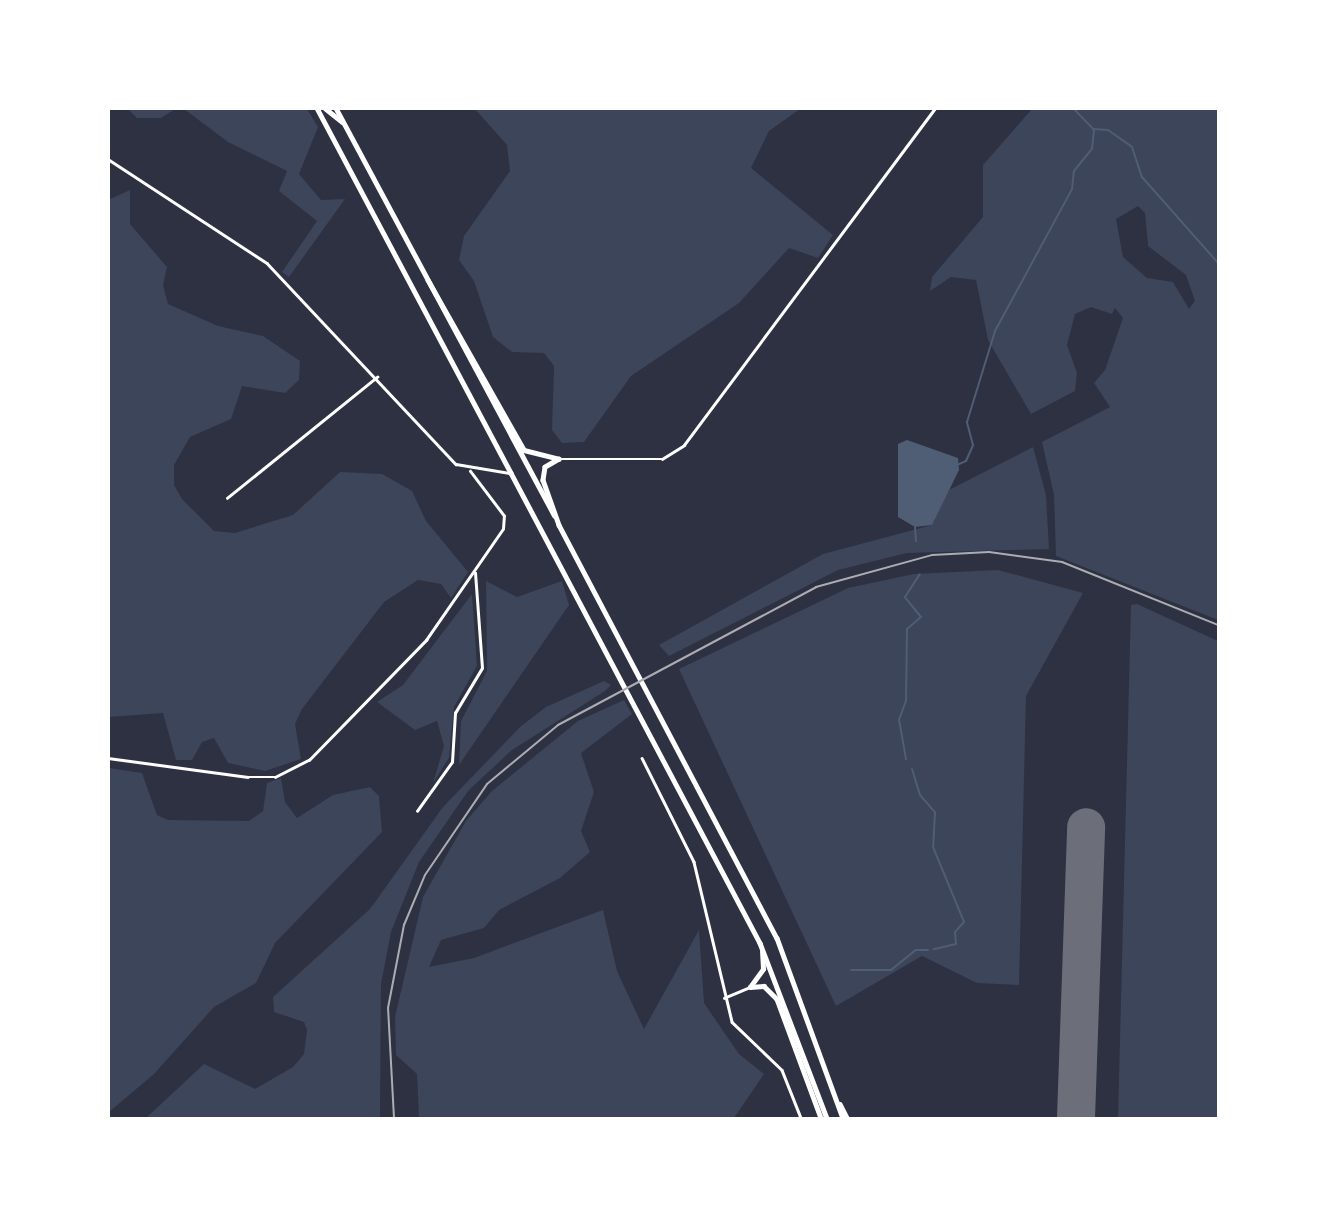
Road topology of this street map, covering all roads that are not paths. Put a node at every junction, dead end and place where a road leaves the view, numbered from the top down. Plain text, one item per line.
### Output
1 (317, 108) edge
2 (325, 108) edge
3 (336, 108) edge
4 (935, 108) edge
5 (343, 122) junction
6 (108, 159) edge
7 (410, 250) junction
8 (377, 377) junction
9 (559, 459) junction
10 (470, 471) junction
11 (511, 473) junction
12 (227, 498) dead end
13 (559, 525) junction
14 (475, 573) junction
15 (108, 758) edge
16 (642, 758) dead end
17 (417, 811) dead end
18 (749, 922) junction
19 (750, 986) junction
20 (723, 999) junction
21 (801, 1118) edge
22 (821, 1118) edge
23 (827, 1118) edge
24 (845, 1118) edge

1 - 11 highway
2 - 5 highway
3 - 5 highway
4 - 9 street
5 - 7 highway
6 - 8 street
7 - 9 highway
7 - 13 highway
8 - 10 street
8 - 12 street
9 - 13 highway
10 - 11 street
10 - 14 street
11 - 18 highway
13 - 24 highway
14 - 15 street
14 - 17 street
16 - 20 street
18 - 19 highway
18 - 23 highway
19 - 20 street
19 - 22 highway
20 - 21 street

